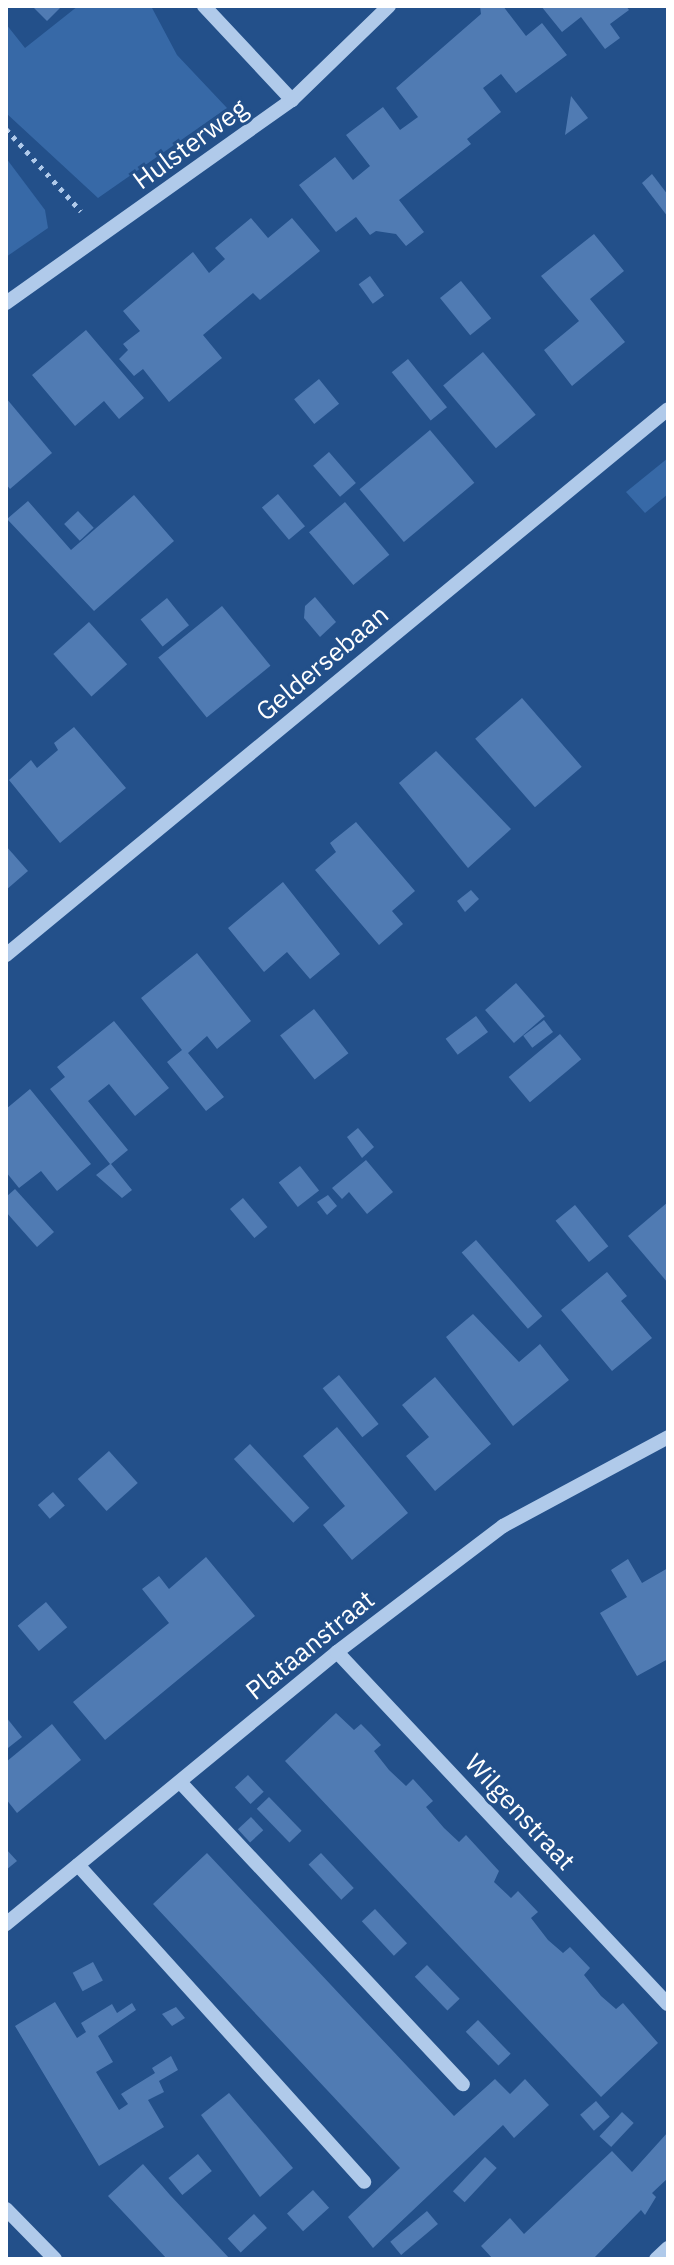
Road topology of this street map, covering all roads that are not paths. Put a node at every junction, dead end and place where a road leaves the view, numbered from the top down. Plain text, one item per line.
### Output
1 (204, 6) edge
2 (389, 6) edge
3 (292, 100) junction
4 (6, 303) edge
5 (668, 409) edge
6 (6, 955) edge
7 (668, 1437) edge
8 (337, 1652) junction
9 (180, 1782) junction
10 (78, 1865) junction
11 (6, 1924) edge
12 (668, 2004) edge
13 (463, 2084) dead end
14 (364, 2182) dead end
15 (6, 2209) edge
16 (668, 2248) edge
17 (55, 2259) edge
18 (656, 2259) edge

1 - 3 street
2 - 3 street, Hulsterweg
3 - 4 street, Hulsterweg
5 - 6 street, Geldersebaan
7 - 8 street, Plataanstraat
8 - 9 street, Plataanstraat
8 - 12 street, Wilgenstraat
9 - 10 street, Plataanstraat
9 - 13 street
10 - 11 street, Plataanstraat
10 - 14 street
15 - 17 street
16 - 18 street

